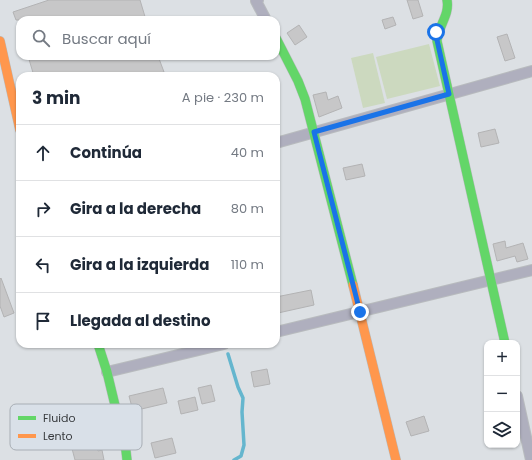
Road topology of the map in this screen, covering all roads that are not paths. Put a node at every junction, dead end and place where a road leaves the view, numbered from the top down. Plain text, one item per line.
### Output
1 (258, 0) edge
2 (447, 0) edge
3 (264, 16) edge
4 (0, 40) edge
5 (280, 46) edge
6 (532, 71) edge
7 (449, 94) junction
8 (16, 112) edge
9 (314, 132) junction
10 (280, 142) edge
11 (532, 270) edge
12 (491, 280) junction
13 (360, 312) junction
14 (280, 331) edge
15 (504, 340) edge
16 (99, 348) edge
17 (207, 348) edge
18 (107, 372) junction
19 (115, 404) edge
20 (520, 410) edge
21 (126, 450) edge
22 (127, 460) edge
23 (396, 460) edge
24 (531, 460) edge

1 - 3 street
2 - 7 street
4 - 8 street
5 - 9 street
6 - 7 street
7 - 9 street
7 - 12 street
9 - 10 street
9 - 13 street
11 - 12 street
12 - 13 street
12 - 15 street
13 - 14 street
13 - 23 street
16 - 18 street
17 - 18 street
18 - 19 street
20 - 24 street
21 - 22 street

